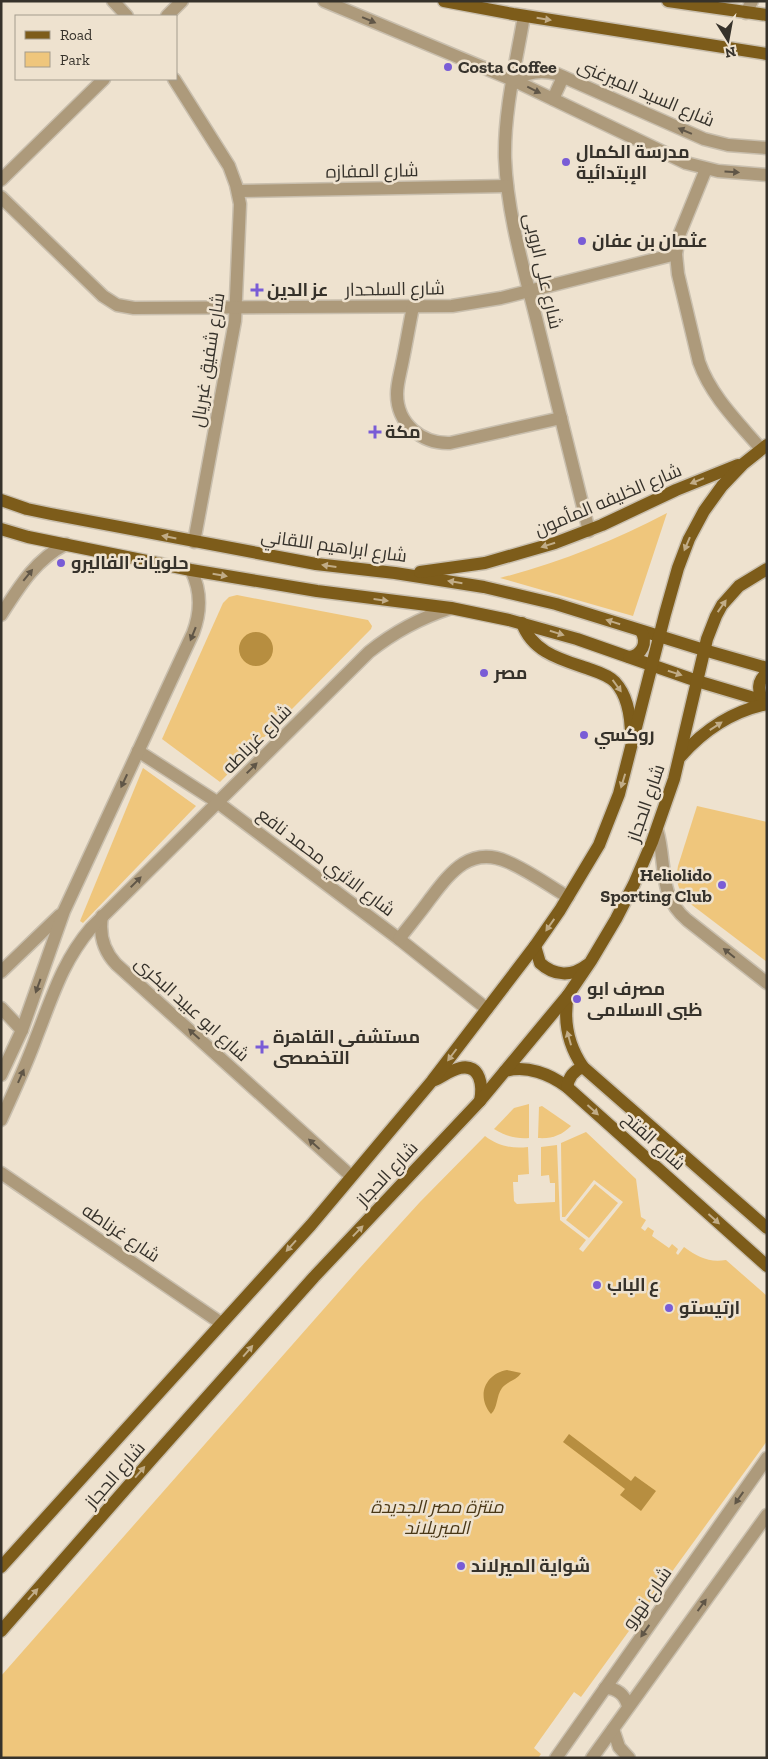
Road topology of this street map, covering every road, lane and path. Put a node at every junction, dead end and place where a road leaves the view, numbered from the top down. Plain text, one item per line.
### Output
1 (113, 1) edge
2 (182, 1) edge
3 (324, 1) edge
4 (444, 1) edge
5 (668, 1) edge
6 (752, 1) edge
7 (746, 12) junction
8 (126, 15) edge
9 (168, 15) edge
10 (524, 16) junction
11 (767, 16) edge
12 (767, 54) edge
13 (563, 77) junction
14 (103, 80) edge
15 (175, 80) edge
16 (513, 80) junction
17 (553, 99) junction
18 (767, 148) edge
19 (706, 169) junction
20 (767, 175) edge
21 (1, 180) edge
22 (507, 186) junction
23 (238, 191) junction
24 (1, 197) edge
25 (676, 254) junction
26 (529, 291) junction
27 (413, 307) junction
28 (236, 308) junction
29 (561, 418) junction
30 (764, 447) edge
31 (743, 464) junction
32 (1, 500) edge
33 (1, 529) edge
34 (589, 531) junction
35 (194, 542) junction
36 (66, 544) junction
37 (767, 569) edge
38 (191, 570) junction
39 (395, 573) junction
40 (450, 608) junction
41 (1, 615) edge
42 (522, 623) junction
43 (641, 631) junction
44 (659, 636) junction
45 (704, 650) junction
46 (629, 657) junction
47 (652, 666) junction
48 (767, 668) edge
49 (767, 672) edge
50 (697, 681) junction
51 (766, 702) edge
52 (138, 751) junction
53 (630, 752) junction
54 (680, 758) junction
55 (217, 802) junction
56 (657, 830) junction
57 (568, 897) junction
58 (64, 911) junction
59 (102, 916) junction
60 (399, 939) junction
61 (535, 946) junction
62 (591, 961) junction
63 (1, 972) edge
64 (767, 984) edge
65 (568, 995) junction
66 (1, 1008) edge
67 (487, 1009) junction
68 (22, 1030) junction
69 (583, 1067) junction
70 (505, 1071) junction
71 (1, 1075) edge
72 (432, 1081) junction
73 (568, 1087) junction
74 (480, 1101) junction
75 (1, 1120) edge
76 (1, 1173) edge
77 (350, 1176) junction
78 (767, 1228) edge
79 (767, 1266) edge
80 (221, 1323) junction
81 (767, 1458) edge
82 (767, 1515) edge
83 (1, 1567) edge
84 (1, 1631) edge
85 (605, 1688) junction
86 (628, 1706) junction
87 (612, 1729) junction
88 (556, 1758) edge
89 (592, 1758) edge
90 (629, 1758) edge

1 - 8 street
2 - 9 street
3 -> 16 street
4 - 10 main road
5 - 7 main road
6 - 7 street
7 - 11 main road
10 -> 12 main road
10 - 16 street, شارع على الروبى
13 - 16 street, شارع السيد الميرغنى
13 - 17 street
18 -> 13 street, شارع السيد الميرغنى
14 - 21 street
15 - 23 street, شارع شفيق غبريال
16 -> 17 street
16 - 22 street, شارع على الروبى
17 - 19 street
19 -> 20 street
19 - 25 street
22 - 23 street, شارع المفازه
22 - 26 street, شارع على الروبى
23 - 28 street, شارع شفيق غبريال
24 - 28 street, شارع السلحدار
25 - 26 street, شارع السلحدار
25 - 30 street
26 - 27 street, شارع السلحدار
26 - 29 street, شارع على الروبى
27 - 28 street, شارع السلحدار
27 - 29 street
28 - 35 street, شارع شفيق غبريال
29 - 34 street, شارع على الروبى
30 - 31 main road, شارع الخليفه المأمون
31 -> 34 main road, شارع الخليفه المأمون
31 -> 44 main road, شارع الخليفه المأمون
35 -> 32 main road, شارع ابراهيم اللقاني
33 - 36 main road
34 -> 39 main road, شارع الخليفه المأمون
39 -> 35 main road, شارع ابراهيم اللقاني
36 - 38 main road
41 -> 36 street
45 -> 37 main road, شارع الحجاز
38 -> 40 main road
38 -> 52 street
43 -> 39 main road, شارع ابراهيم اللقاني
40 - 42 main road
55 -> 40 street, شارع غرناطه
42 -> 46 main road
42 -> 53 main road
43 - 44 main road, شارع ابراهيم اللقاني
43 - 46 main road
44 - 45 main road, شارع ابراهيم اللقاني
44 - 47 main road, شارع الخليفه المأمون
45 - 48 main road, شارع ابراهيم اللقاني
45 - 50 main road, شارع الحجاز
46 - 47 main road
47 -> 50 main road
47 - 53 main road, شارع الحجاز
49 - 51 main road
50 - 51 main road
50 - 54 main road, شارع الحجاز
54 -> 51 main road
52 - 55 street, شارع الاثري محمد نافع
52 -> 58 street
53 -> 57 main road, شارع الحجاز
54 - 56 main road, شارع الحجاز
59 -> 55 street, شارع غرناطه
55 - 60 street, شارع الاثري محمد نافع
56 - 62 main road, شارع الحجاز
64 -> 56 street
57 - 60 street
57 -> 61 main road, شارع الحجاز
58 - 63 street
58 -> 68 street
75 -> 59 street, شارع غرناطه
77 -> 59 street, شارع ابو عبيد البكرى
60 - 67 street, شارع الاثري محمد نافع
61 - 62 main road
61 - 67 main road, شارع الحجاز
62 - 65 main road, شارع الحجاز
69 -> 65 main road, شارع الفتح
65 - 70 main road, شارع الحجاز
66 - 68 street
67 -> 72 main road, شارع الحجاز
68 - 71 street
69 - 73 main road
69 - 78 main road, شارع الفتح
70 - 73 main road, شارع الفتح
70 - 74 main road, شارع الحجاز
72 - 74 main road
72 - 77 main road, شارع الحجاز
73 -> 79 main road, شارع الفتح
84 -> 74 main road, شارع الحجاز
76 - 80 street, شارع غرناطه
77 -> 80 main road, شارع الحجاز
80 - 83 main road, شارع الحجاز
81 -> 85 street, شارع نهرو
86 -> 82 street
85 - 86 street
85 - 88 street, شارع نهرو
86 - 87 street
87 - 89 street
87 - 90 street

